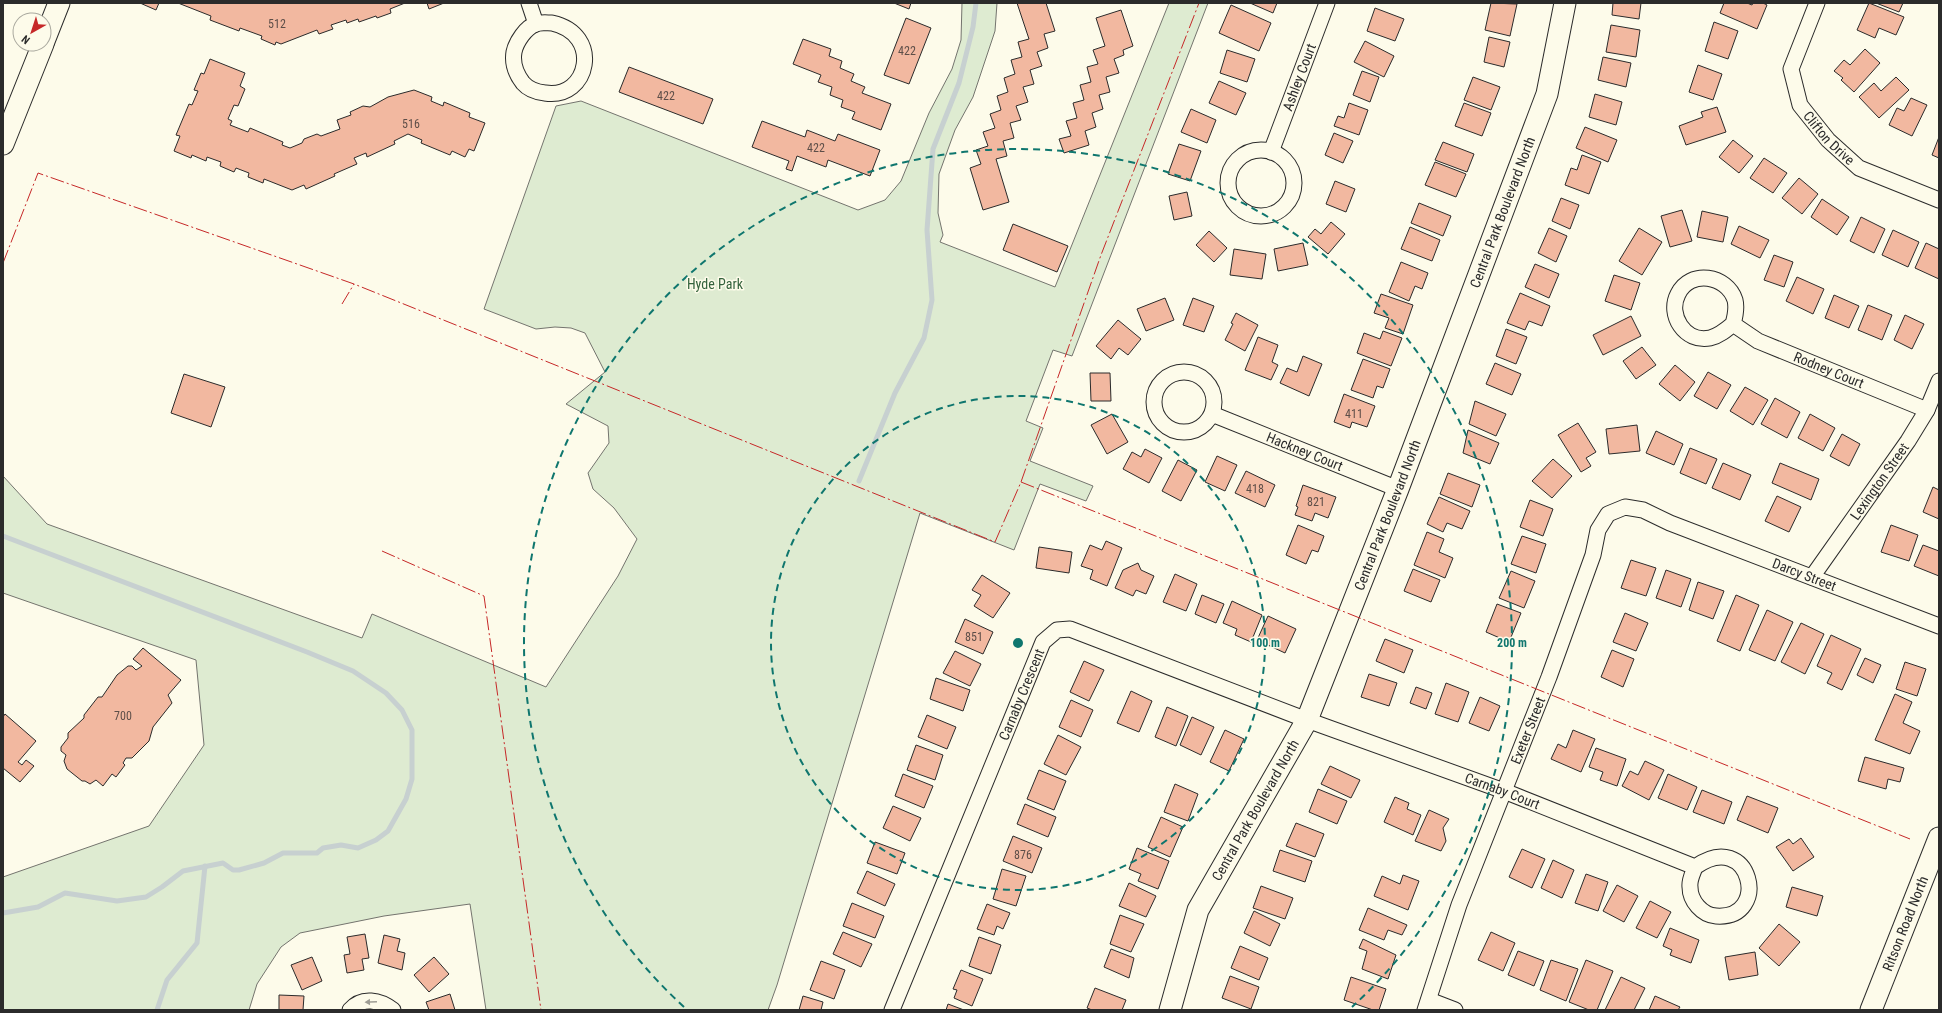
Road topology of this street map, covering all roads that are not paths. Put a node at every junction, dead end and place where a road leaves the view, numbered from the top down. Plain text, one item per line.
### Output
1 (59, 3) edge
2 (529, 3) edge
3 (1327, 3) edge
4 (1565, 3) edge
5 (1817, 3) edge
6 (52, 21) edge
7 (536, 24) junction
8 (40, 52) edge
9 (3, 144) edge
10 (1271, 152) junction
11 (1939, 200) edge
12 (1733, 324) junction
13 (1939, 381) edge
14 (1927, 410) junction
15 (1212, 414) junction
16 (1398, 490) junction
17 (1670, 523) joint
18 (1812, 577) junction
19 (1939, 626) edge
20 (1307, 720) junction
21 (1504, 791) junction
22 (1939, 838) edge
23 (1935, 861) edge
24 (1695, 867) junction
25 (1427, 1005) edge
26 (350, 1010) edge
27 (392, 1010) edge
28 (892, 1010) edge
29 (1170, 1010) edge
30 (1455, 1010) edge
31 (1871, 1010) edge

1 - 6 street
2 - 7 street
3 - 10 street, Ashley Court
4 - 16 street, Central Park Boulevard North
5 - 11 street, Clifton Drive
7 - 7 street
8 - 9 street
10 - 10 street
12 - 12 street
12 - 14 street, Rodney Court
13 - 14 street, Lexington Street
14 - 18 street, Lexington Street
15 - 15 street
15 - 16 street, Hackney Court
16 - 20 street, Central Park Boulevard North
17 - 18 street, Darcy Street
17 - 21 street, Exeter Street
18 - 19 street, Darcy Street
20 - 21 street, Carnaby Court
20 - 28 street, Carnaby Crescent
20 - 29 street, Central Park Boulevard North
21 - 24 street, Carnaby Court
21 - 25 street, Exeter Street
22 - 23 street, Ritson Road North
23 - 31 street, Ritson Road North
24 - 24 street
25 - 30 street
27 -> 26 street

